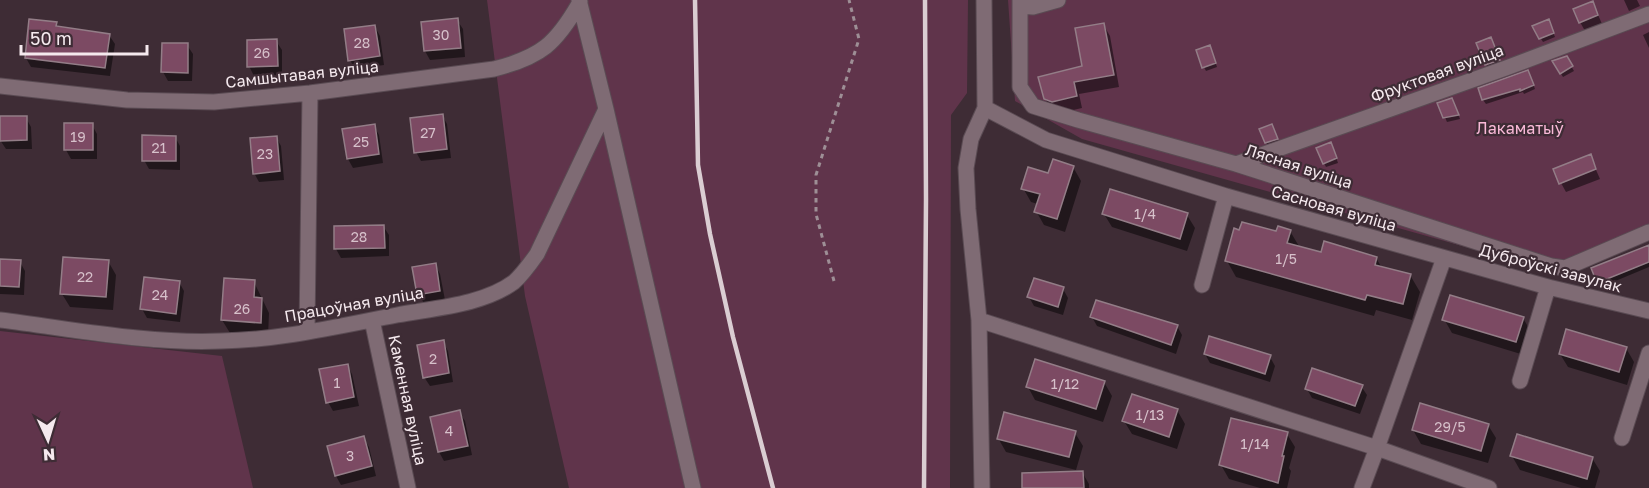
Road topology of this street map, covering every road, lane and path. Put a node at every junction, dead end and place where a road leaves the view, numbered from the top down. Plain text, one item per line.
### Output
1 (849, 0) edge
2 (984, 0) edge
3 (1058, 0) edge
4 (580, 1) edge
5 (1020, 3) edge
6 (1649, 14) edge
7 (0, 86) edge
8 (310, 93) junction
9 (985, 108) junction
10 (606, 109) junction
11 (1236, 164) junction
12 (1226, 196) junction
13 (1649, 232) edge
14 (1444, 258) junction
15 (834, 281) dead end
16 (1202, 285) dead end
17 (1548, 287) junction
18 (1649, 311) edge
19 (0, 320) edge
20 (372, 320) junction
21 (979, 320) junction
22 (307, 331) junction
23 (1649, 353) edge
24 (1520, 381) dead end
25 (1622, 438) dead end
26 (1377, 448) junction
27 (408, 488) edge
28 (693, 488) edge
29 (982, 488) edge
30 (1362, 488) edge
31 (1489, 488) edge

1 - 15 path
2 - 9 street
3 - 5 street
4 - 8 street, Самшытавая вуліца
4 - 10 street
5 - 11 street, Лясная вуліца
6 - 11 street, Фруктовая вуліца
7 - 8 street, Самшытавая вуліца
8 - 22 street
9 - 12 street, Сасновая вуліца
9 - 21 street
10 - 20 street, Працоўная вуліца
10 - 28 street
11 - 13 street, Лясная вуліца
12 - 14 street, Сасновая вуліца
12 - 16 street
14 - 17 street, Дуброўскі завулак
14 - 26 street
17 - 18 street, Дуброўскі завулак
17 - 24 street
19 - 22 street, Працоўная вуліца
20 - 22 street, Працоўная вуліца
20 - 27 street, Каменная вуліца
21 - 26 street
21 - 29 street
23 - 25 street
26 - 30 street
26 - 31 street

